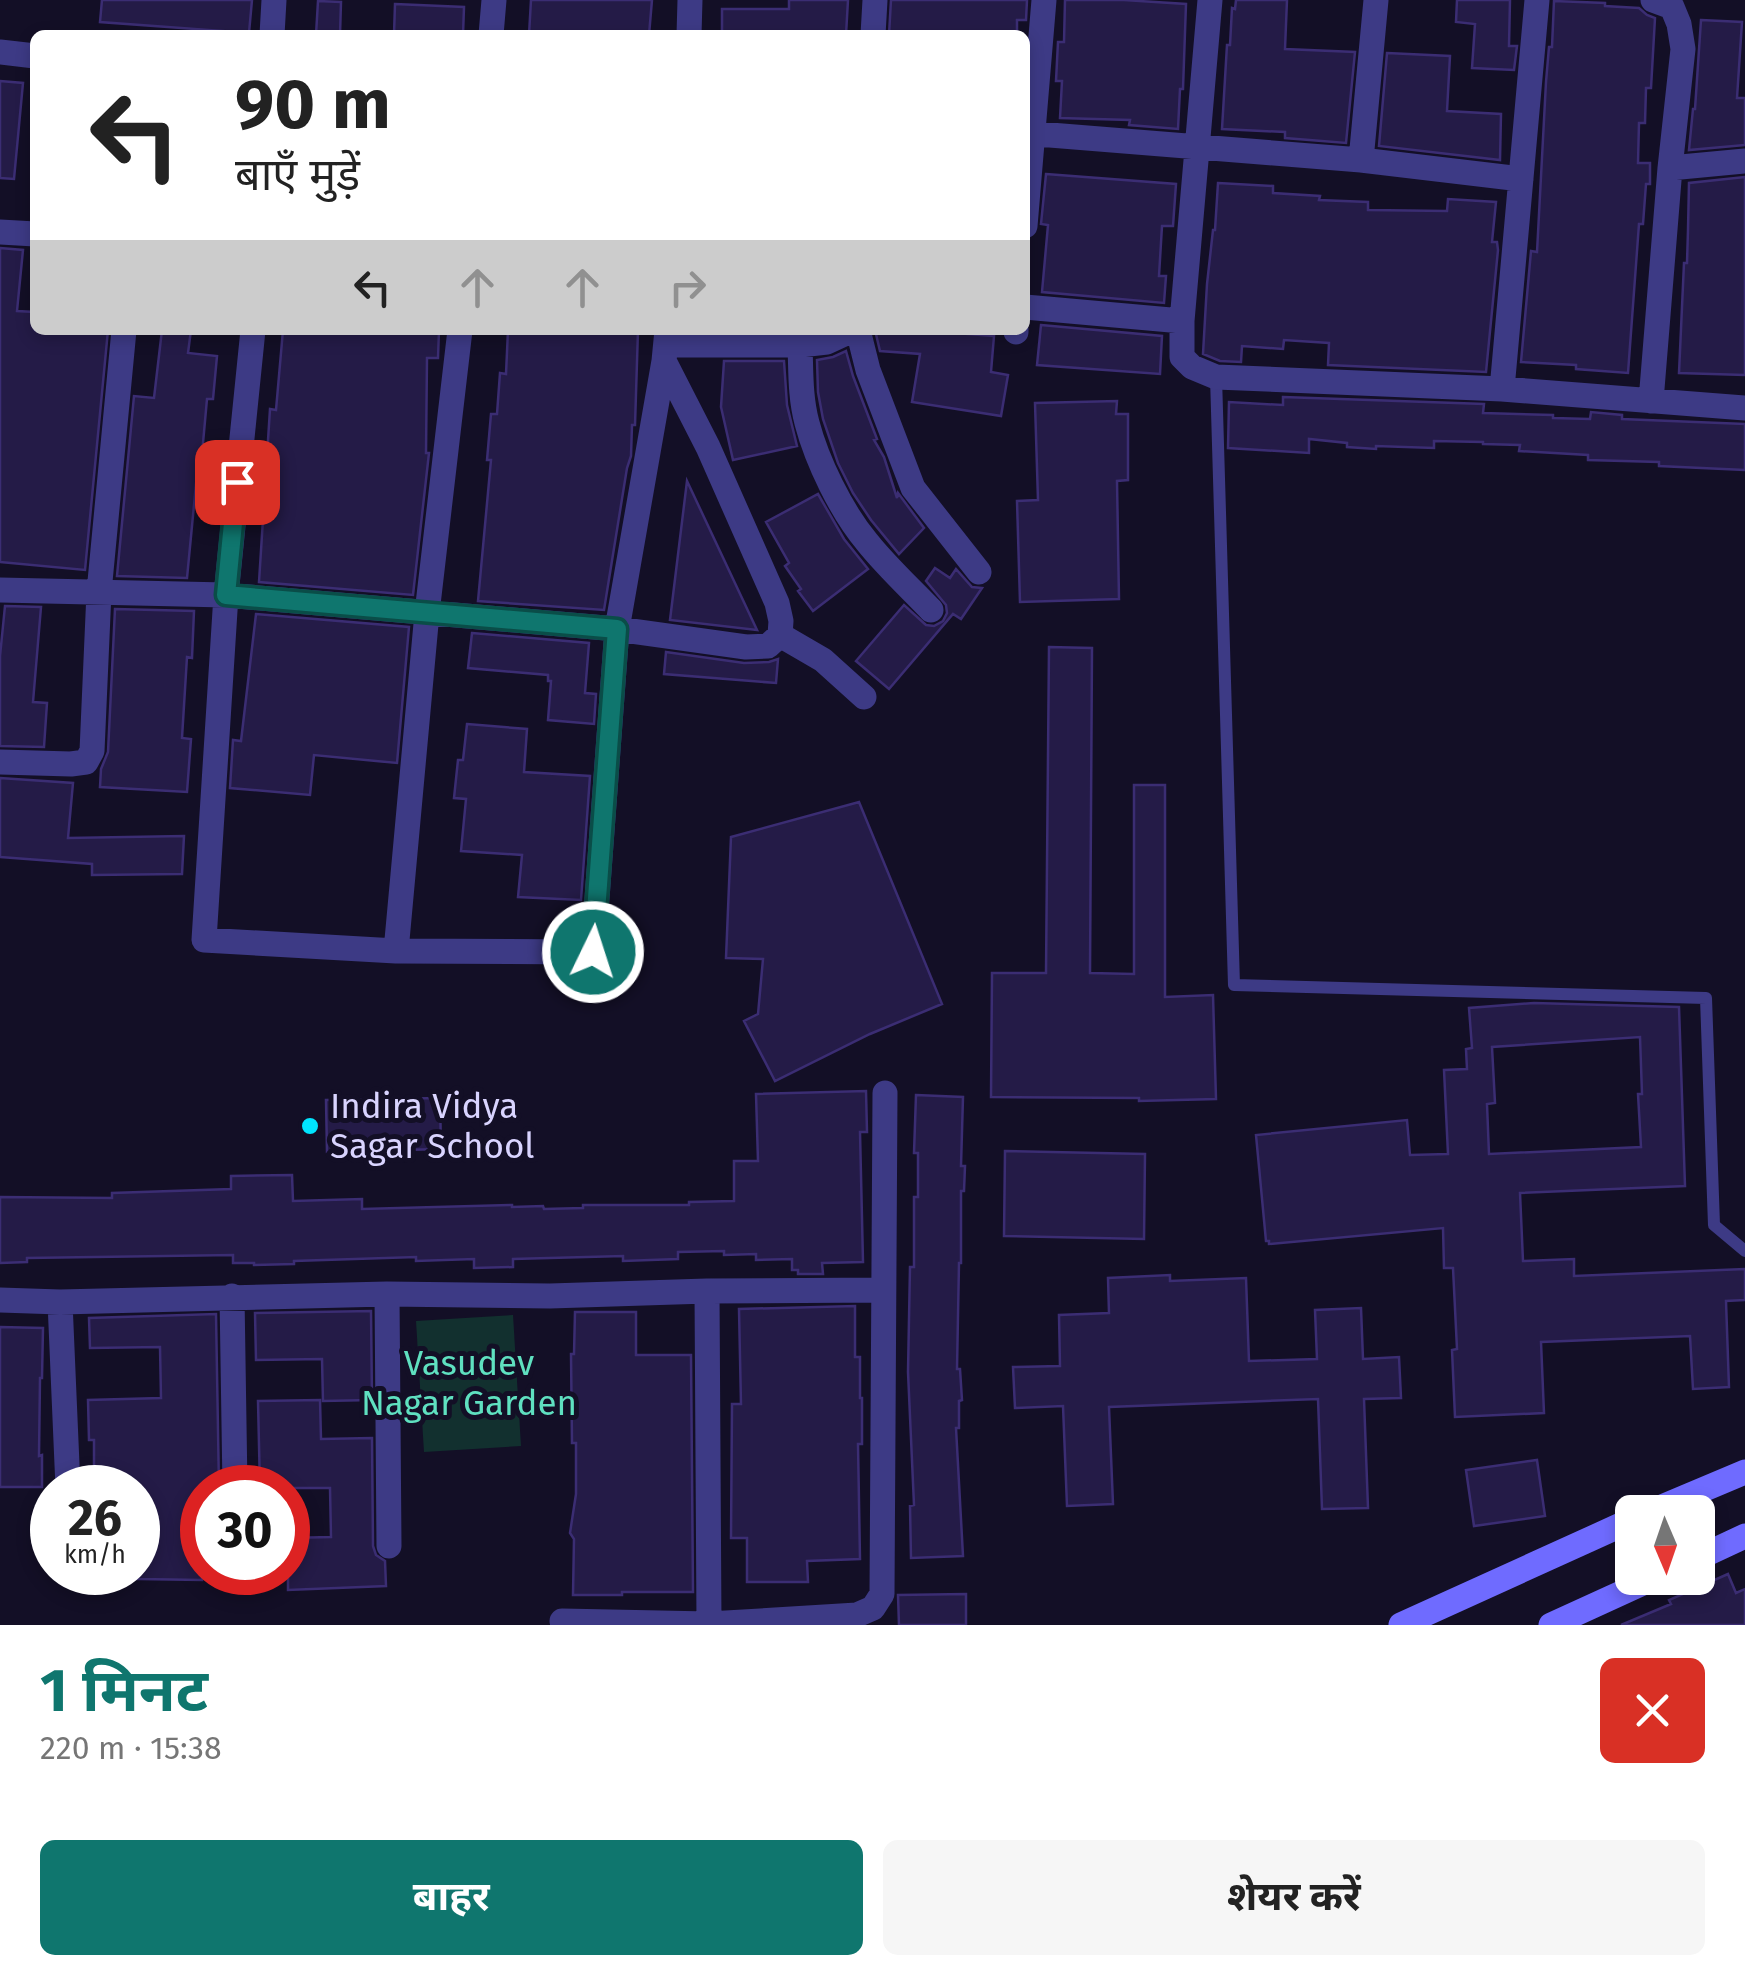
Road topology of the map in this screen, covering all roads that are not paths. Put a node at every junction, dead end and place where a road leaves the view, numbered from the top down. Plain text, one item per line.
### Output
1 (274, 0) edge
2 (494, 0) edge
3 (690, 0) edge
4 (875, 0) edge
5 (1044, 0) edge
6 (1210, 0) edge
7 (1376, 0) edge
8 (1537, 0) edge
9 (1653, 0) edge
10 (272, 30) edge
11 (491, 30) edge
12 (689, 30) edge
13 (873, 30) edge
14 (0, 52) edge
15 (30, 55) edge
16 (1030, 125) edge
17 (1030, 134) edge
18 (1198, 147) junction
19 (1361, 160) junction
20 (1745, 161) edge
21 (1670, 168) junction
22 (1522, 179) junction
23 (0, 232) edge
24 (30, 234) edge
25 (1030, 307) edge
26 (1182, 321) junction
27 (124, 335) edge
28 (252, 335) edge
29 (459, 335) edge
30 (843, 335) edge
31 (857, 335) edge
32 (800, 344) junction
33 (666, 345) edge
34 (1216, 377) junction
35 (1502, 389) junction
36 (1651, 400) junction
37 (1745, 408) edge
38 (979, 572) dead end
39 (0, 590) edge
40 (99, 592) junction
41 (226, 595) junction
42 (931, 610) dead end
43 (427, 613) junction
44 (617, 629) junction
45 (780, 634) junction
46 (864, 696) dead end
47 (0, 762) edge
48 (396, 952) junction
49 (885, 1093) dead end
50 (1745, 1251) edge
51 (883, 1290) junction
52 (708, 1291) junction
53 (387, 1294) junction
54 (232, 1296) junction
55 (0, 1300) edge
56 (60, 1302) junction
57 (67, 1465) edge
58 (235, 1465) edge
59 (1745, 1472) edge
60 (1690, 1495) edge
61 (1615, 1528) edge
62 (1745, 1536) edge
63 (389, 1546) dead end
64 (1715, 1550) edge
65 (1617, 1595) edge
66 (562, 1621) dead end
67 (710, 1624) edge
68 (1401, 1625) edge
69 (1551, 1625) edge

1 - 10 street
2 - 11 street
3 - 12 street
4 - 13 street
5 - 16 street
6 - 18 street
7 - 19 street
8 - 22 street
9 - 21 street
14 - 15 street
17 - 18 street
18 - 19 street
18 - 26 street
19 - 22 street
20 - 21 street
21 - 36 street
22 - 35 street
23 - 24 street
25 - 26 street
26 - 34 street
27 - 40 street
28 - 41 street
29 - 43 street
30 - 32 street
31 - 38 street
32 - 33 street
32 - 42 street
33 - 44 street
33 - 45 street
34 - 35 street
34 - 50 lane
35 - 36 street
36 - 37 street
39 - 40 street
40 - 41 street
40 - 47 street
41 - 43 street
41 - 48 street
43 - 44 street
43 - 48 street
44 - 45 street
44 - 48 street
45 - 46 street
49 - 51 street
51 - 52 street
51 - 67 street
52 - 53 street
52 - 67 street
53 - 54 street
53 - 63 street
54 - 56 street
54 - 58 street
55 - 56 street
56 - 57 street
59 - 60 main road
61 - 68 main road
62 - 64 main road
65 - 69 main road
66 - 67 street

